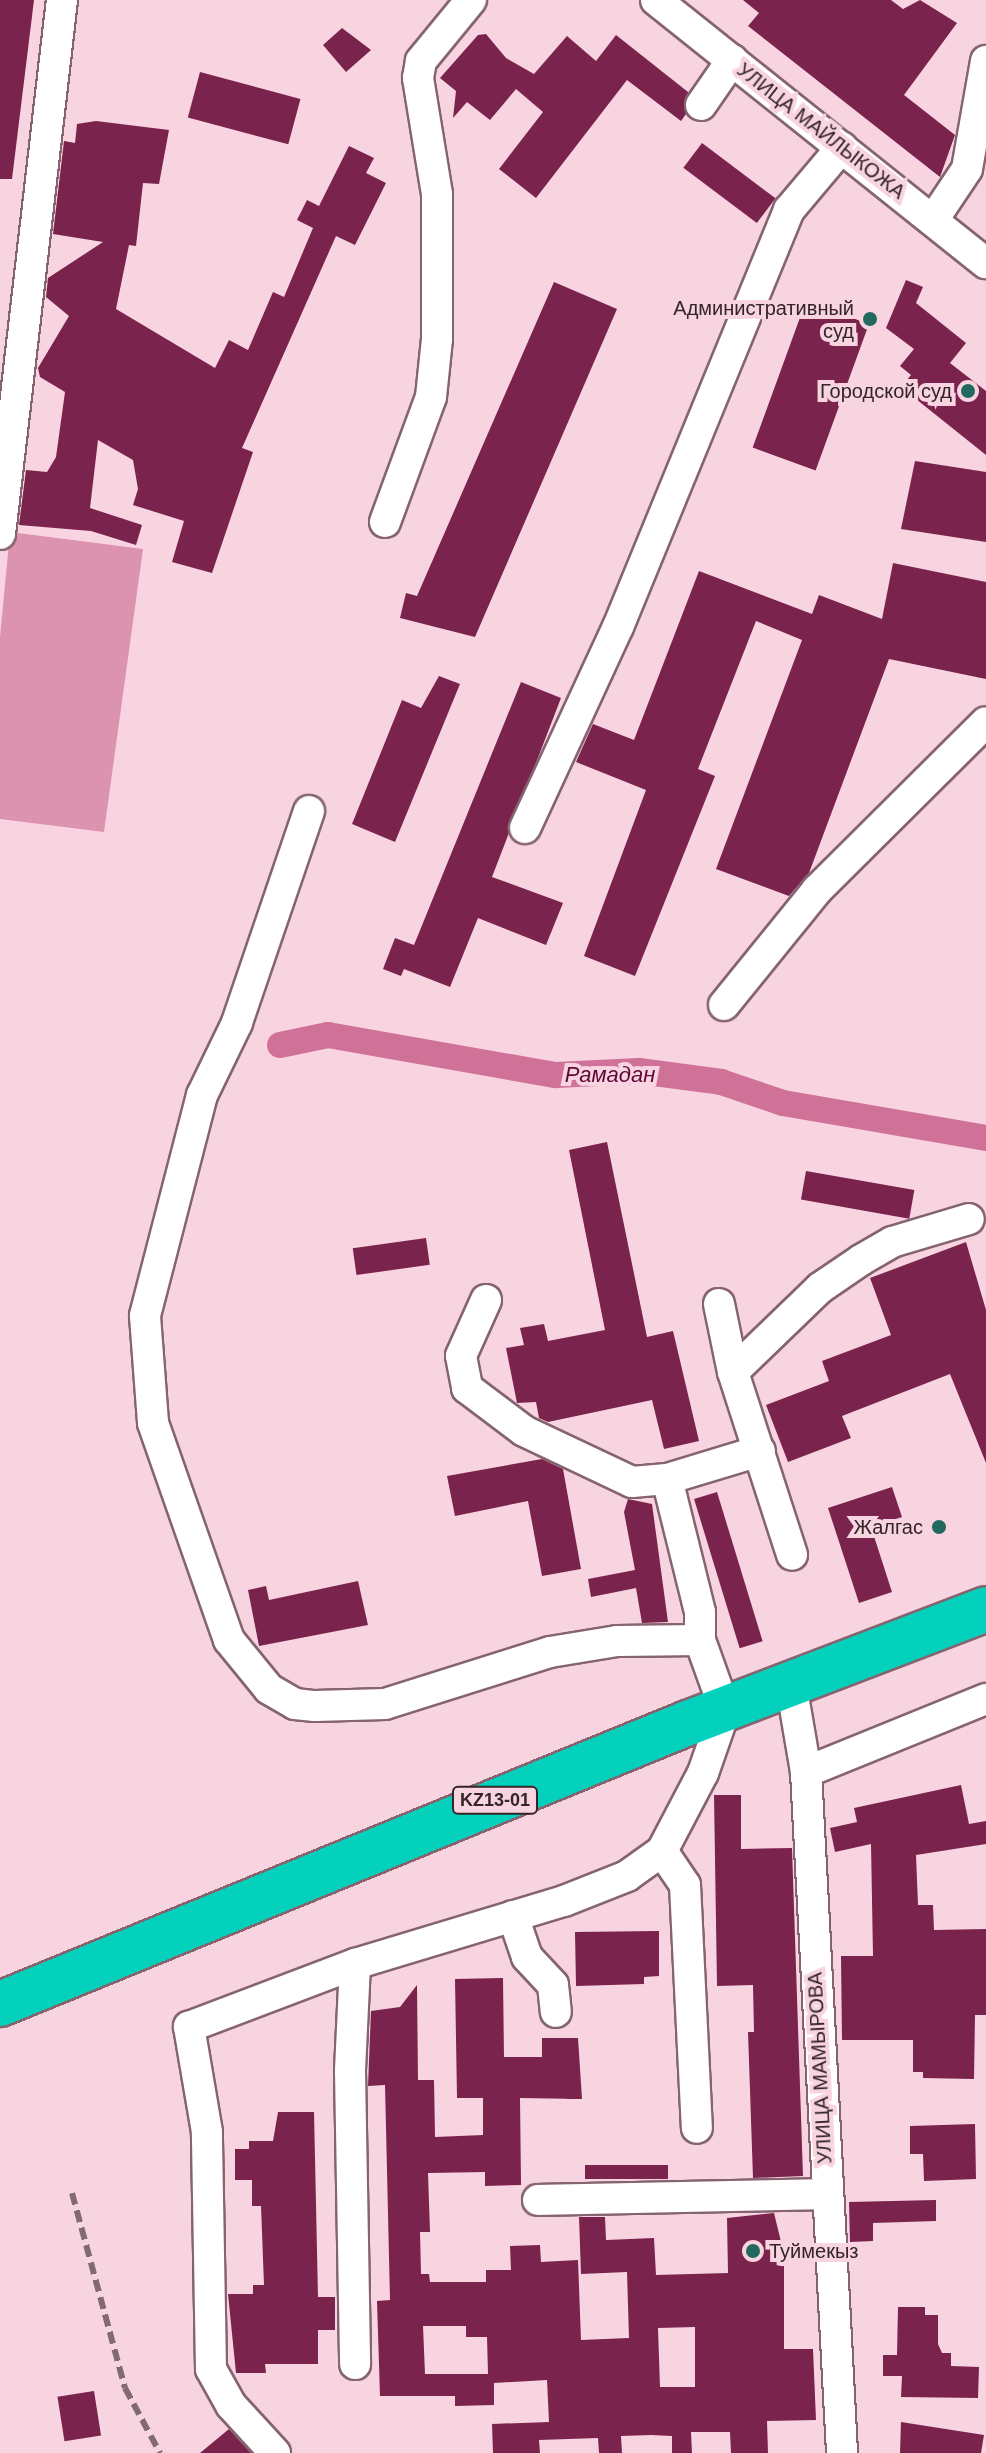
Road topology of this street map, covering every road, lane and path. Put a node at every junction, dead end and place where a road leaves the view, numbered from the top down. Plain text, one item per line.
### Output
1 (62, 0) edge
2 (471, 0) edge
3 (656, 0) edge
4 (732, 60) junction
5 (986, 61) edge
6 (701, 105) dead end
7 (842, 147) junction
8 (933, 220) junction
9 (986, 263) edge
10 (385, 522) dead end
11 (0, 534) edge
12 (986, 722) edge
13 (309, 811) dead end
14 (525, 828) dead end
15 (724, 1005) dead end
16 (969, 1219) dead end
17 (486, 1300) dead end
18 (719, 1304) dead end
19 (733, 1372) junction
20 (760, 1451) junction
21 (667, 1479) junction
22 (792, 1555) dead end
23 (986, 1609) edge
24 (700, 1640) junction
25 (791, 1684) junction
26 (986, 1699) edge
27 (725, 1710) junction
28 (806, 1772) junction
29 (662, 1851) junction
30 (513, 1916) junction
31 (355, 1964) junction
32 (4, 2002) edge
33 (556, 2012) dead end
34 (697, 2128) dead end
35 (827, 2194) junction
36 (538, 2200) dead end
37 (355, 2364) dead end
38 (275, 2453) edge
39 (842, 2453) edge

1 - 11 street
2 - 10 street
3 - 4 street, УЛИЦА МАЙЛЫКОЖА
4 - 6 street
4 - 7 street, УЛИЦА МАЙЛЫКОЖА
5 - 8 street
7 - 8 street, УЛИЦА МАЙЛЫКОЖА
7 - 14 street
8 - 9 street, УЛИЦА МАЙЛЫКОЖА
12 - 15 street
13 - 24 street
16 - 19 street
17 - 21 street
18 - 19 street
19 - 20 street
20 - 21 street
20 - 22 street
21 - 24 street
23 - 25 highway, KZ13-01
24 - 27 street
25 - 27 highway, KZ13-01
25 - 28 street, УЛИЦА МАМЫРОВА
26 - 28 street
27 - 29 street
27 - 32 highway, KZ13-01
28 - 35 street, УЛИЦА МАМЫРОВА
29 - 30 street
29 - 34 street
30 - 31 street
30 - 33 street
31 - 37 street
31 - 38 street
35 - 36 street
35 - 39 street, УЛИЦА МАМЫРОВА

